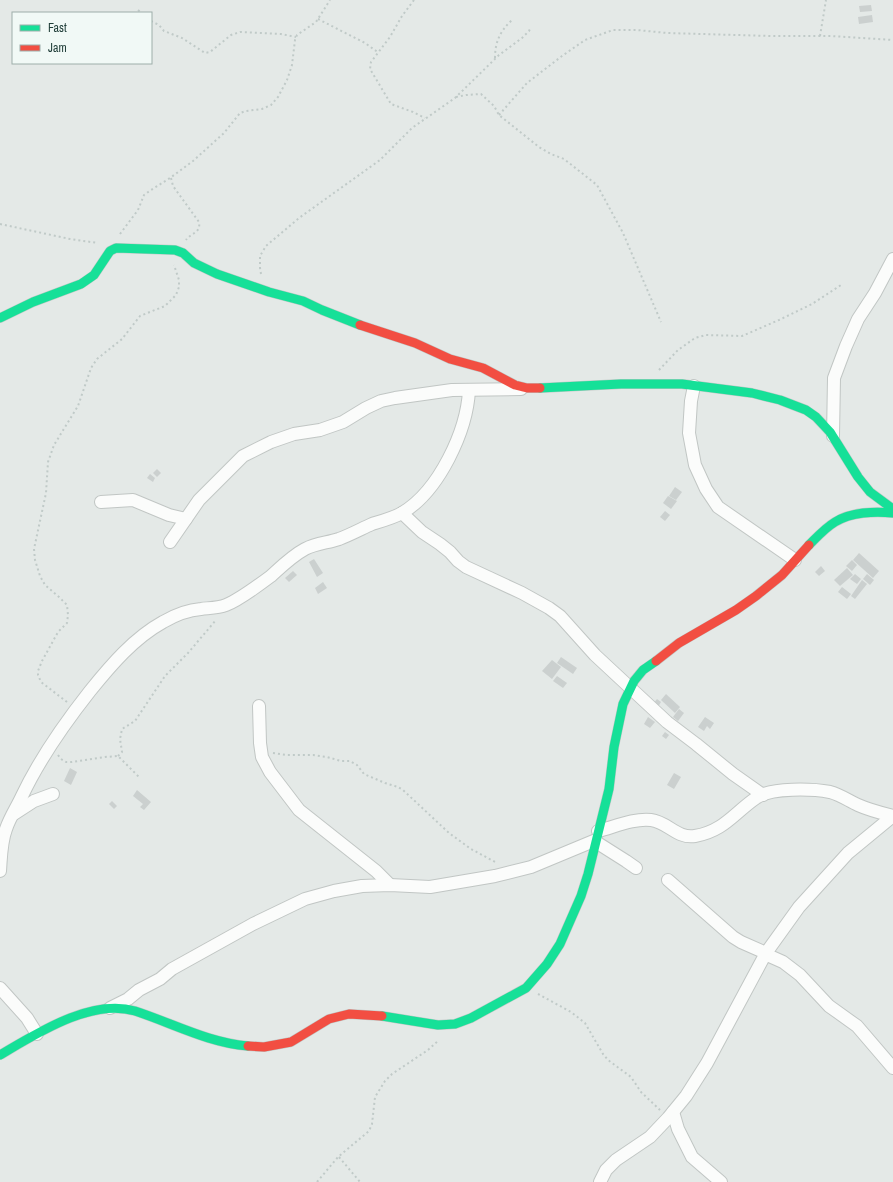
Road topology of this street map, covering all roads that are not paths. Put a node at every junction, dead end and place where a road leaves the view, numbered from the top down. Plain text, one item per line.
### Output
1 (893, 259) edge
2 (0, 318) edge
3 (694, 386) junction
4 (527, 388) junction
5 (469, 390) junction
6 (833, 436) junction
7 (101, 502) dead end
8 (893, 509) edge
9 (402, 513) junction
10 (893, 513) edge
11 (186, 519) junction
12 (170, 542) dead end
13 (795, 560) junction
14 (630, 690) junction
15 (259, 706) dead end
16 (53, 794) dead end
17 (763, 795) junction
18 (11, 816) junction
19 (893, 816) edge
20 (597, 838) junction
21 (636, 868) dead end
22 (0, 871) edge
23 (668, 880) dead end
24 (390, 884) junction
25 (766, 954) junction
26 (0, 988) edge
27 (107, 1010) junction
28 (37, 1034) junction
29 (0, 1055) edge
30 (893, 1068) edge
31 (670, 1115) junction
32 (600, 1182) edge
33 (721, 1182) edge

1 - 6 street
2 - 4 street
3 - 4 street
3 - 6 street
3 - 13 street
4 - 5 street
5 - 9 street
5 - 11 street
6 - 8 street
7 - 11 street
9 - 14 street
9 - 18 street
10 - 13 street
11 - 12 street
13 - 14 street
14 - 17 street
14 - 20 street
15 - 24 street
16 - 18 street
17 - 19 street
17 - 20 street
18 - 22 street
19 - 25 street
20 - 21 street
20 - 24 street
20 - 27 street
23 - 25 street
24 - 27 street
25 - 30 street
25 - 31 street
26 - 28 street
27 - 28 street
28 - 29 street
31 - 32 street
31 - 33 street

